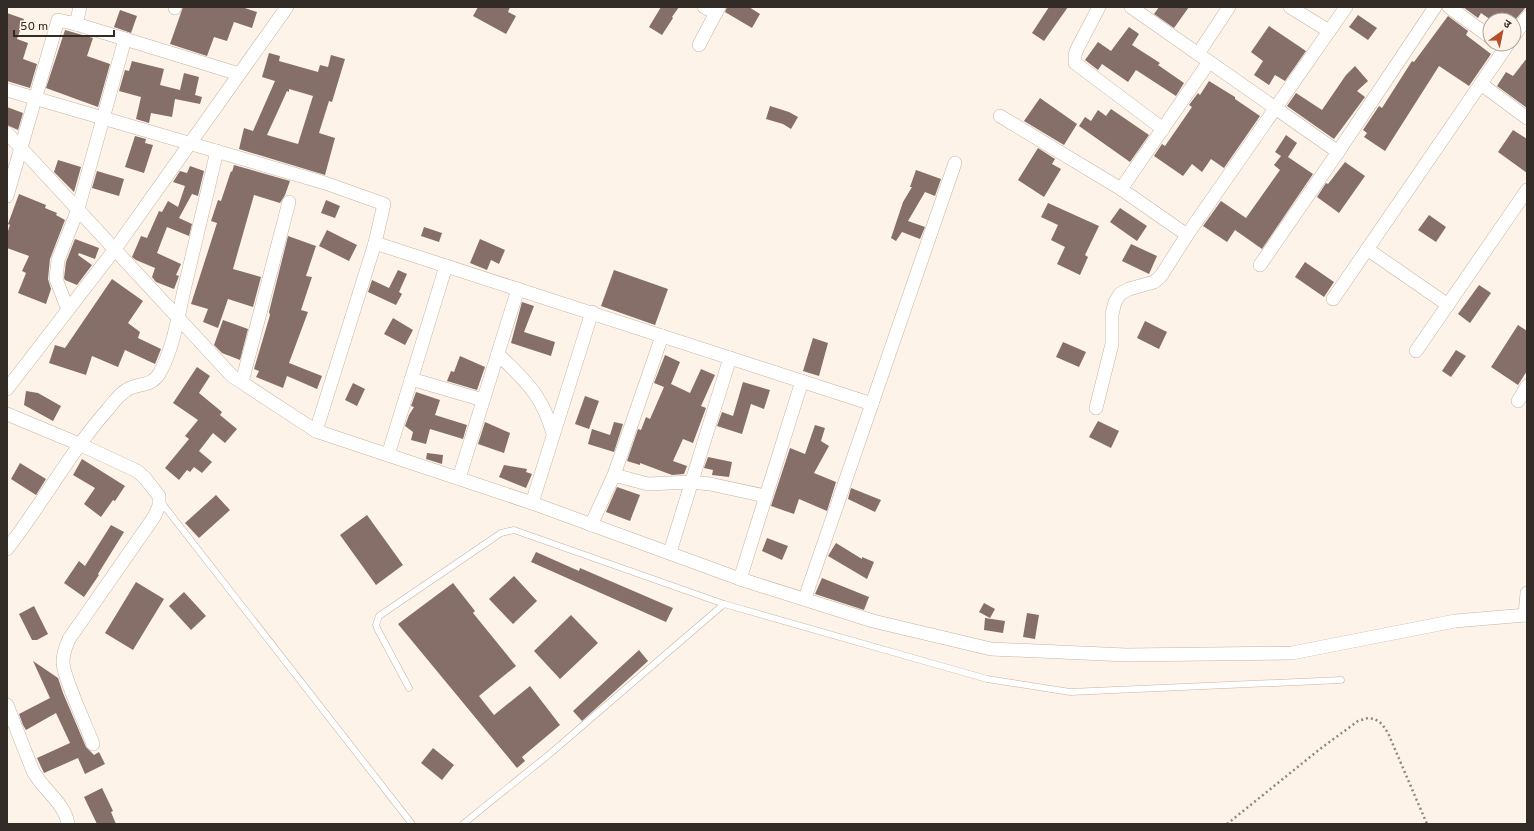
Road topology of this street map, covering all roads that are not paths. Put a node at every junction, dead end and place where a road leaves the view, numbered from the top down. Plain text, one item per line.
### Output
1 (80, 7) edge
2 (287, 7) edge
3 (704, 7) edge
4 (1099, 7) edge
5 (1229, 7) edge
6 (1290, 7) edge
7 (1346, 7) edge
8 (1435, 7) edge
9 (1449, 7) edge
10 (1139, 9) edge
11 (717, 10) edge
12 (76, 24) junction
13 (1329, 31) junction
14 (1482, 31) edge
15 (125, 39) junction
16 (699, 45) dead end
17 (1501, 52) edge
18 (1198, 54) junction
19 (1209, 62) junction
20 (239, 74) junction
21 (1480, 84) junction
22 (7, 90) edge
23 (36, 98) junction
24 (1275, 108) junction
25 (1000, 116) dead end
26 (103, 118) junction
27 (1527, 118) edge
28 (1163, 129) junction
29 (7, 133) edge
30 (190, 144) junction
31 (21, 148) junction
32 (217, 151) junction
33 (1338, 152) junction
34 (955, 163) dead end
35 (1122, 189) junction
36 (1527, 190) edge
37 (7, 196) edge
38 (289, 202) dead end
39 (78, 209) junction
40 (1187, 235) junction
41 (375, 243) junction
42 (115, 249) junction
43 (1367, 250) junction
44 (1260, 265) dead end
45 (446, 266) junction
46 (518, 289) junction
47 (1333, 299) dead end
48 (1448, 305) junction
49 (68, 310) junction
50 (592, 312) junction
51 (178, 317) junction
52 (662, 336) junction
53 (1416, 351) dead end
54 (498, 354) junction
55 (730, 358) junction
56 (411, 379) junction
57 (802, 381) junction
58 (242, 382) junction
59 (1527, 386) edge
60 (7, 389) edge
61 (483, 400) junction
62 (1518, 401) dead end
63 (872, 404) junction
64 (1096, 408) dead end
65 (7, 414) edge
66 (316, 431) junction
67 (553, 434) junction
68 (79, 444) junction
69 (388, 455) junction
70 (614, 475) junction
71 (458, 478) junction
72 (691, 482) junction
73 (766, 496) junction
74 (160, 500) junction
75 (532, 503) junction
76 (591, 525) junction
77 (7, 549) edge
78 (670, 552) junction
79 (740, 579) junction
80 (1527, 593) edge
81 (805, 598) junction
82 (724, 604) junction
83 (1526, 615) edge
84 (1342, 680) dead end
85 (410, 688) dead end
86 (7, 705) edge
87 (93, 744) dead end
88 (68, 824) edge
89 (412, 824) edge
90 (463, 824) edge

1 - 12 street
2 - 20 street
3 - 11 street
4 - 28 street
5 - 18 street
6 - 13 street
7 - 13 street
8 - 33 street
9 - 14 street
10 - 18 street
11 - 16 street
12 - 15 street
12 - 23 street
13 - 24 street
15 - 20 street
15 - 26 street
17 - 21 street
18 - 19 street
19 - 24 street
19 - 28 street
20 - 30 street
21 - 27 street
21 - 43 street
22 - 23 street
23 - 26 street
23 - 31 street
24 - 33 street
24 - 40 street
25 - 35 street
26 - 30 street
26 - 39 street
28 - 35 street
29 - 31 street
30 - 32 street
30 - 42 street
31 - 37 street
31 - 39 street
32 - 41 street
32 - 51 street
33 - 44 street
34 - 63 street
35 - 40 street
36 - 48 street
38 - 58 street
39 - 42 street
39 - 49 street
40 - 64 street
41 - 45 street
41 - 66 street
42 - 49 street
42 - 51 street
43 - 47 street
43 - 48 street
45 - 46 street
45 - 56 street
46 - 50 street
46 - 54 street
48 - 53 street
49 - 60 street
50 - 52 street
50 - 67 street
51 - 58 street
51 - 68 street
52 - 55 street
52 - 70 street
54 - 61 street
54 - 67 street
55 - 57 street
55 - 72 street
56 - 61 street
56 - 69 street
57 - 63 street
57 - 73 street
58 - 66 street
59 - 62 street
61 - 71 street
63 - 81 street
65 - 68 street
66 - 69 street
67 - 75 street
68 - 74 street
68 - 77 street
69 - 71 street
70 - 72 street
70 - 76 street
71 - 75 street
72 - 73 street
72 - 78 street
73 - 79 street
74 - 87 street
74 - 89 lane
75 - 76 street
76 - 78 street
78 - 79 street
79 - 81 street
80 - 83 street
81 - 83 street
82 - 84 lane
82 - 85 lane
82 - 90 lane
86 - 88 street

